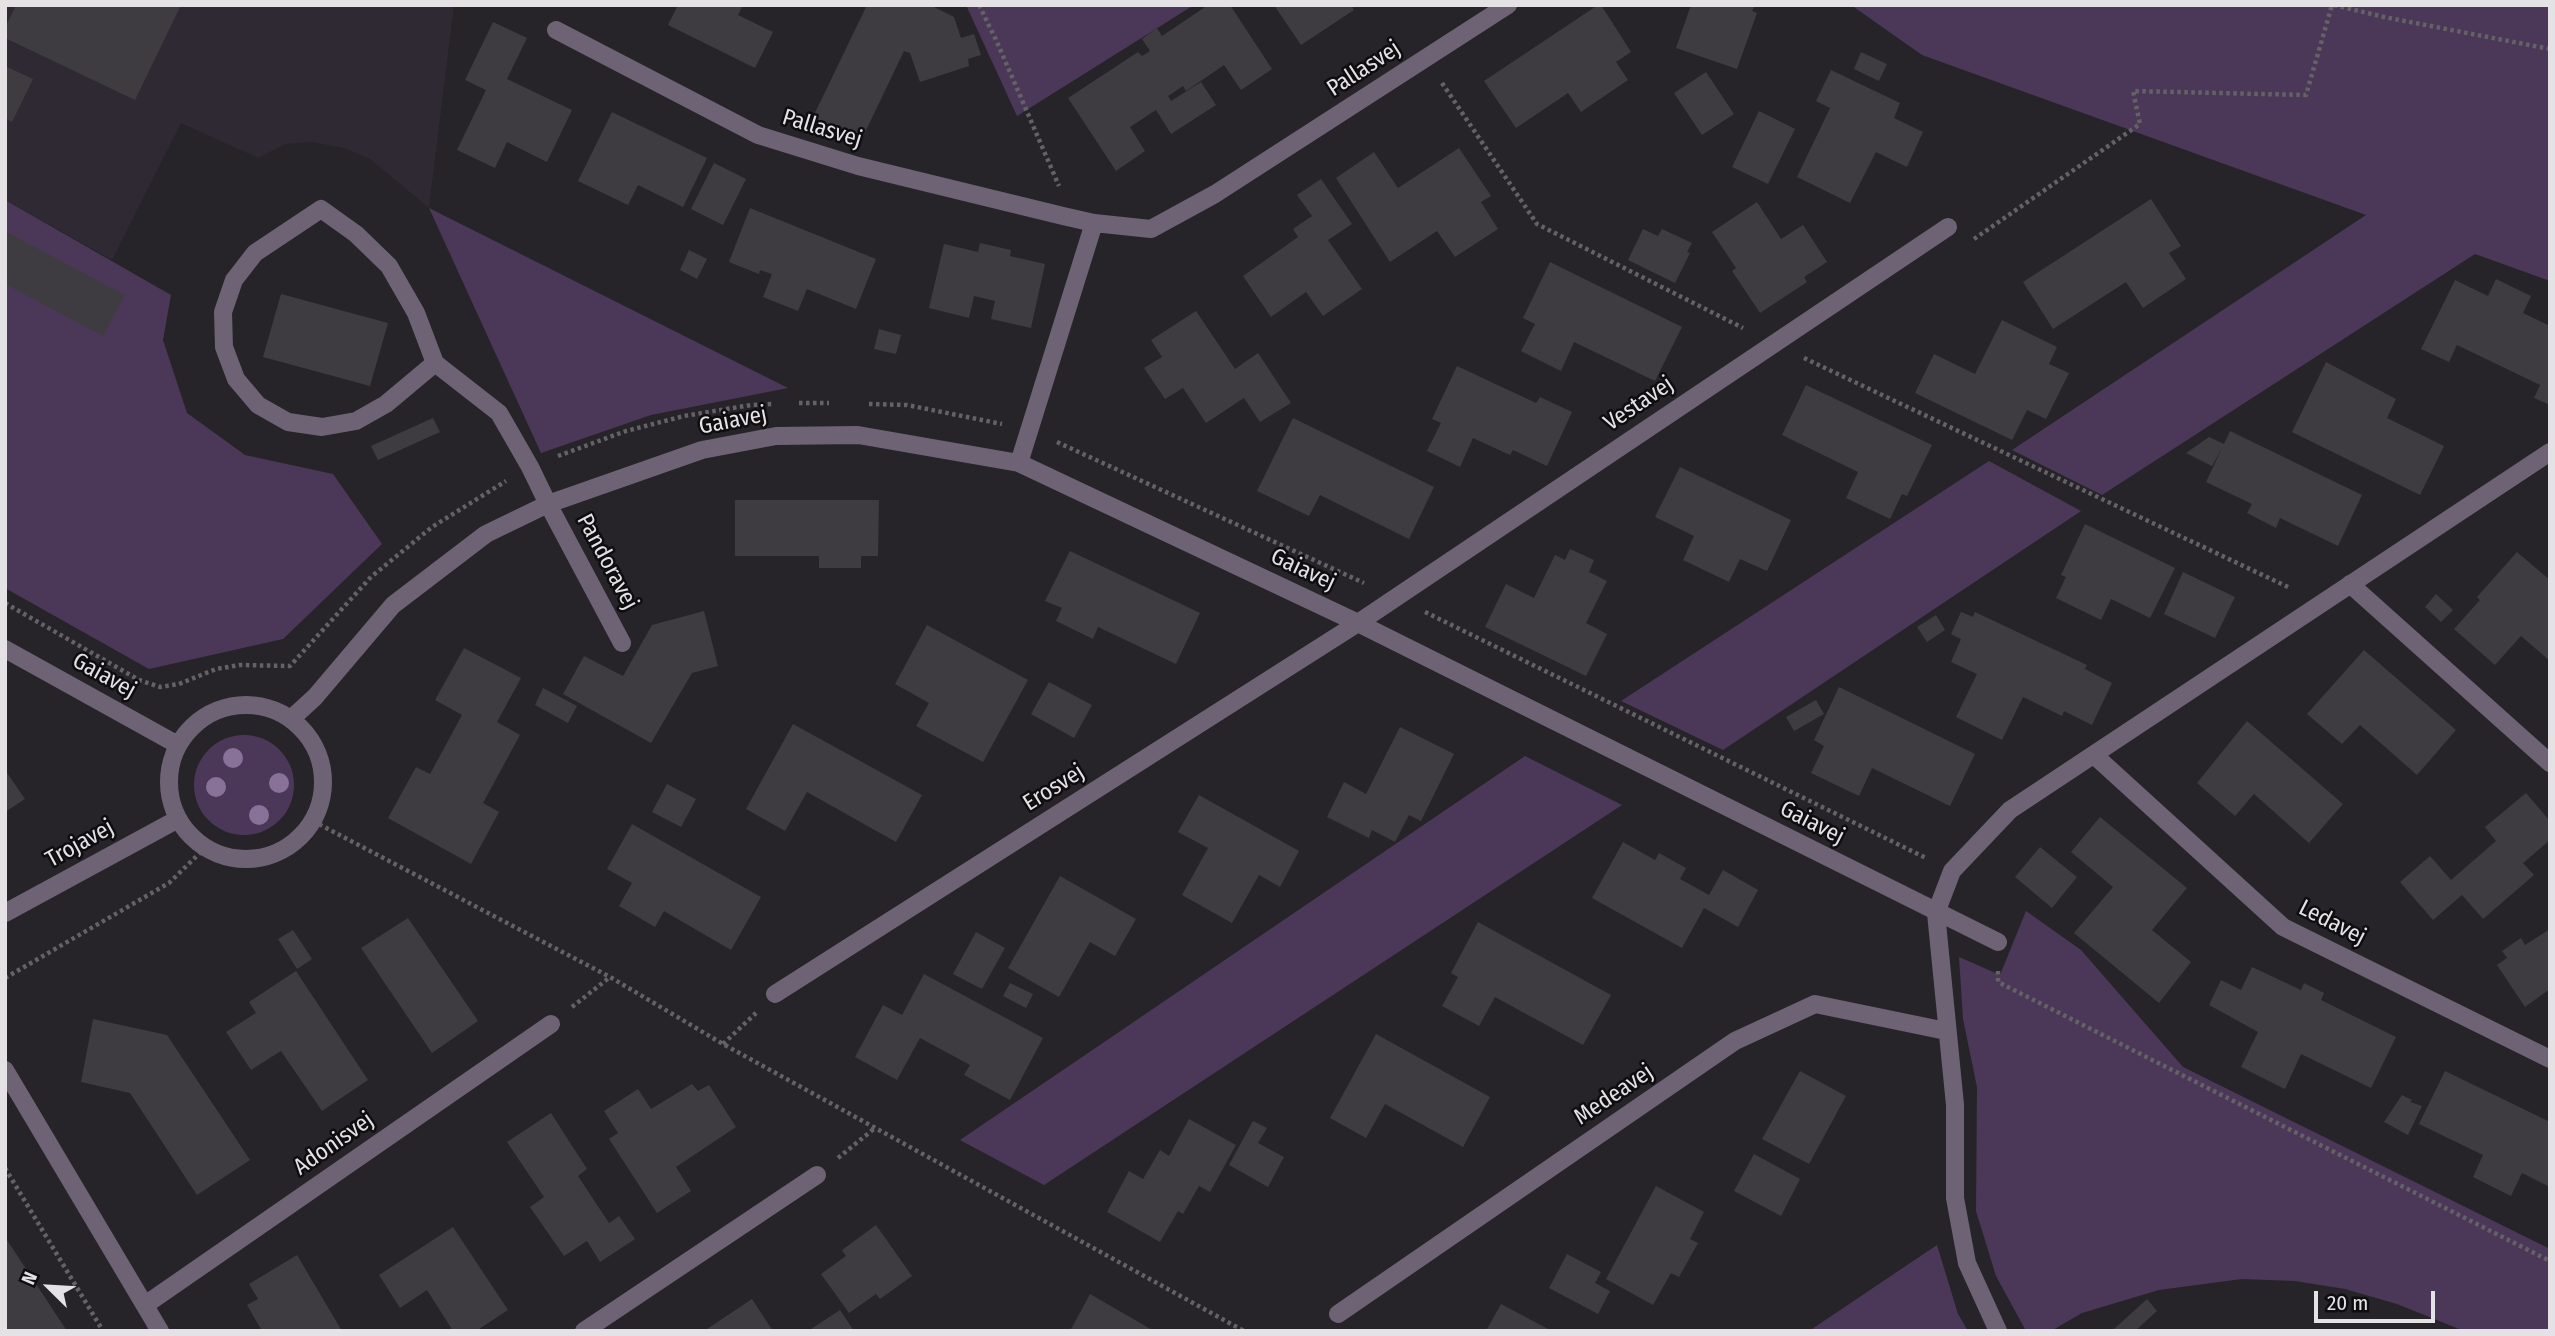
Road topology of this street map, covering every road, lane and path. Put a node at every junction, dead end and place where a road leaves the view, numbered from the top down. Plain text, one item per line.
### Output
1 (979, 5) edge
2 (1508, 5) edge
3 (2333, 5) edge
4 (556, 30) dead end
5 (2550, 49) edge
6 (1425, 58) junction
7 (1074, 218) junction
8 (1094, 223) junction
9 (1948, 227) joint
10 (1773, 344) junction
11 (435, 363) junction
12 (791, 403) dead end
13 (830, 403) dead end
14 (778, 404) dead end
15 (868, 404) dead end
16 (1031, 429) junction
17 (2550, 452) edge
18 (1019, 463) junction
19 (530, 467) junction
20 (548, 504) junction
21 (2350, 584) junction
22 (1394, 597) junction
23 (5, 603) edge
24 (2322, 603) junction
25 (1358, 623) junction
26 (622, 643) dead end
27 (5, 649) edge
28 (291, 719) junction
29 (178, 745) junction
30 (2094, 755) junction
31 (2550, 763) edge
32 (177, 819) junction
33 (313, 821) junction
34 (205, 848) junction
35 (1952, 871) junction
36 (5, 913) edge
37 (1936, 913) junction
38 (1998, 942) joint
39 (610, 977) junction
40 (5, 978) edge
41 (775, 994) joint
42 (551, 1024) joint
43 (1947, 1031) junction
44 (723, 1044) junction
45 (2550, 1059) edge
46 (5, 1070) edge
47 (875, 1128) junction
48 (5, 1168) edge
49 (817, 1175) joint
50 (2550, 1261) edge
51 (145, 1305) junction
52 (1338, 1314) dead end
53 (103, 1331) edge
54 (160, 1331) edge
55 (584, 1331) edge
56 (1244, 1331) edge
57 (1998, 1331) edge

1 - 7 path
2 - 6 street, Pallasvej
3 - 5 path
3 - 9 path
4 - 7 street, Pallasvej
6 - 8 street, Pallasvej
6 - 10 path
7 - 8 street, Pallasvej
8 - 16 street
9 - 10 street, Vestavej
10 - 22 street, Vestavej
10 - 24 path
11 - 11 street
11 - 19 street
12 - 13 path
14 - 19 path
15 - 16 path
16 - 18 street
16 - 22 path
17 - 21 street
18 - 20 street, Gaiavej
18 - 25 street, Gaiavej
19 - 20 street
19 - 23 path
20 - 26 street, Pandoravej
20 - 28 street, Gaiavej
21 - 24 street
21 - 31 street
22 - 25 street, Vestavej
22 - 35 path
24 - 30 street
25 - 37 street, Gaiavej
25 - 41 street, Erosvej
27 - 29 street, Gaiavej
28 - 29 street
28 - 33 street
29 - 32 street
30 - 35 street
30 - 45 street, Ledavej
32 - 34 street
32 - 36 street, Trojavej
33 - 34 street
33 - 39 path
34 - 40 path
35 - 37 street
37 - 38 street, Gaiavej
37 - 43 street
38 - 50 path
39 - 42 path
39 - 44 path
41 - 44 path
42 - 51 street, Adonisvej
43 - 52 street, Medeavej
43 - 57 street
44 - 47 path
46 - 51 street
47 - 49 path
47 - 56 path
48 - 53 path
49 - 55 street
51 - 54 street

